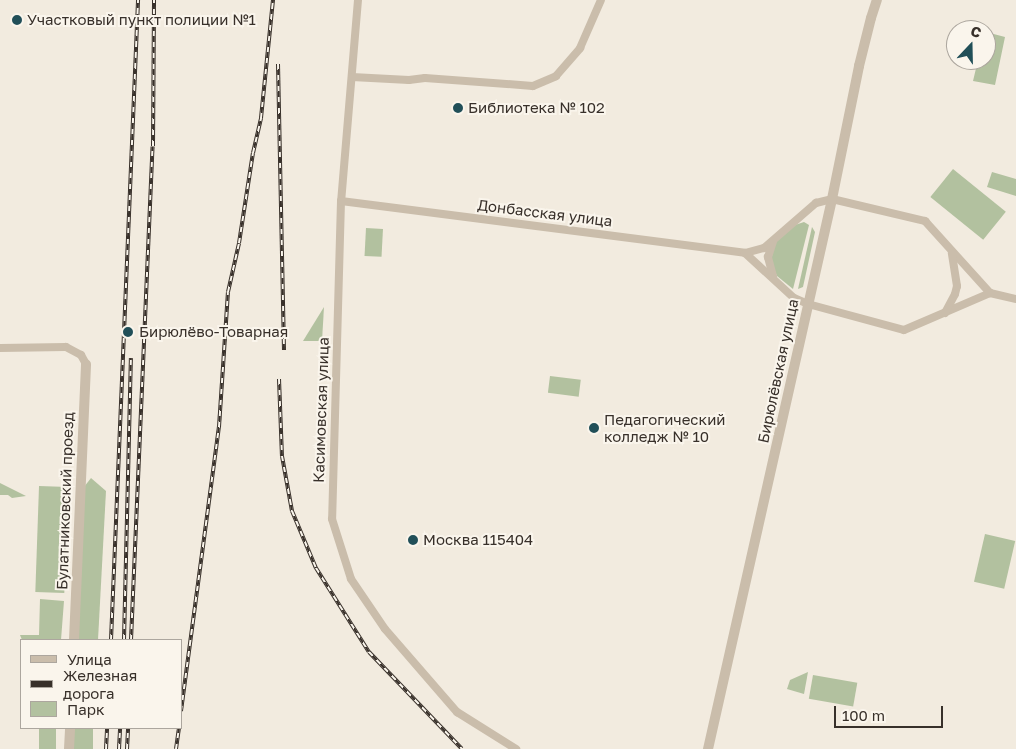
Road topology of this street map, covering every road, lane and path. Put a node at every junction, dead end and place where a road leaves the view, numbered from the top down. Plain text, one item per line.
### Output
1 (358, 0) edge
2 (601, 0) edge
3 (877, 0) edge
4 (352, 77) junction
5 (832, 199) junction
6 (341, 201) junction
7 (777, 236) junction
8 (950, 250) junction
9 (745, 253) junction
10 (775, 280) junction
11 (990, 293) junction
12 (1016, 299) edge
13 (808, 304) junction
14 (945, 313) junction
15 (0, 348) edge
16 (86, 364) joint
17 (74, 639) edge
18 (70, 729) edge
19 (68, 749) edge
20 (516, 749) edge
21 (708, 749) edge

1 - 4 street, Касимовская улица
2 - 4 street
3 - 5 street, Бирюлёвская улица
4 - 6 street, Касимовская улица
5 - 7 street
5 - 8 street
5 - 13 street, Бирюлёвская улица
6 - 9 street, Донбасская улица
6 - 20 street, Касимовская улица
7 - 9 street
7 - 10 street
8 - 11 street
8 - 14 street
9 - 10 street
10 - 13 street
11 - 12 street
11 - 14 street
13 - 14 street
13 - 21 street, Бирюлёвская улица
15 - 16 street
16 - 17 street, Булатниковский проезд
18 - 19 street

